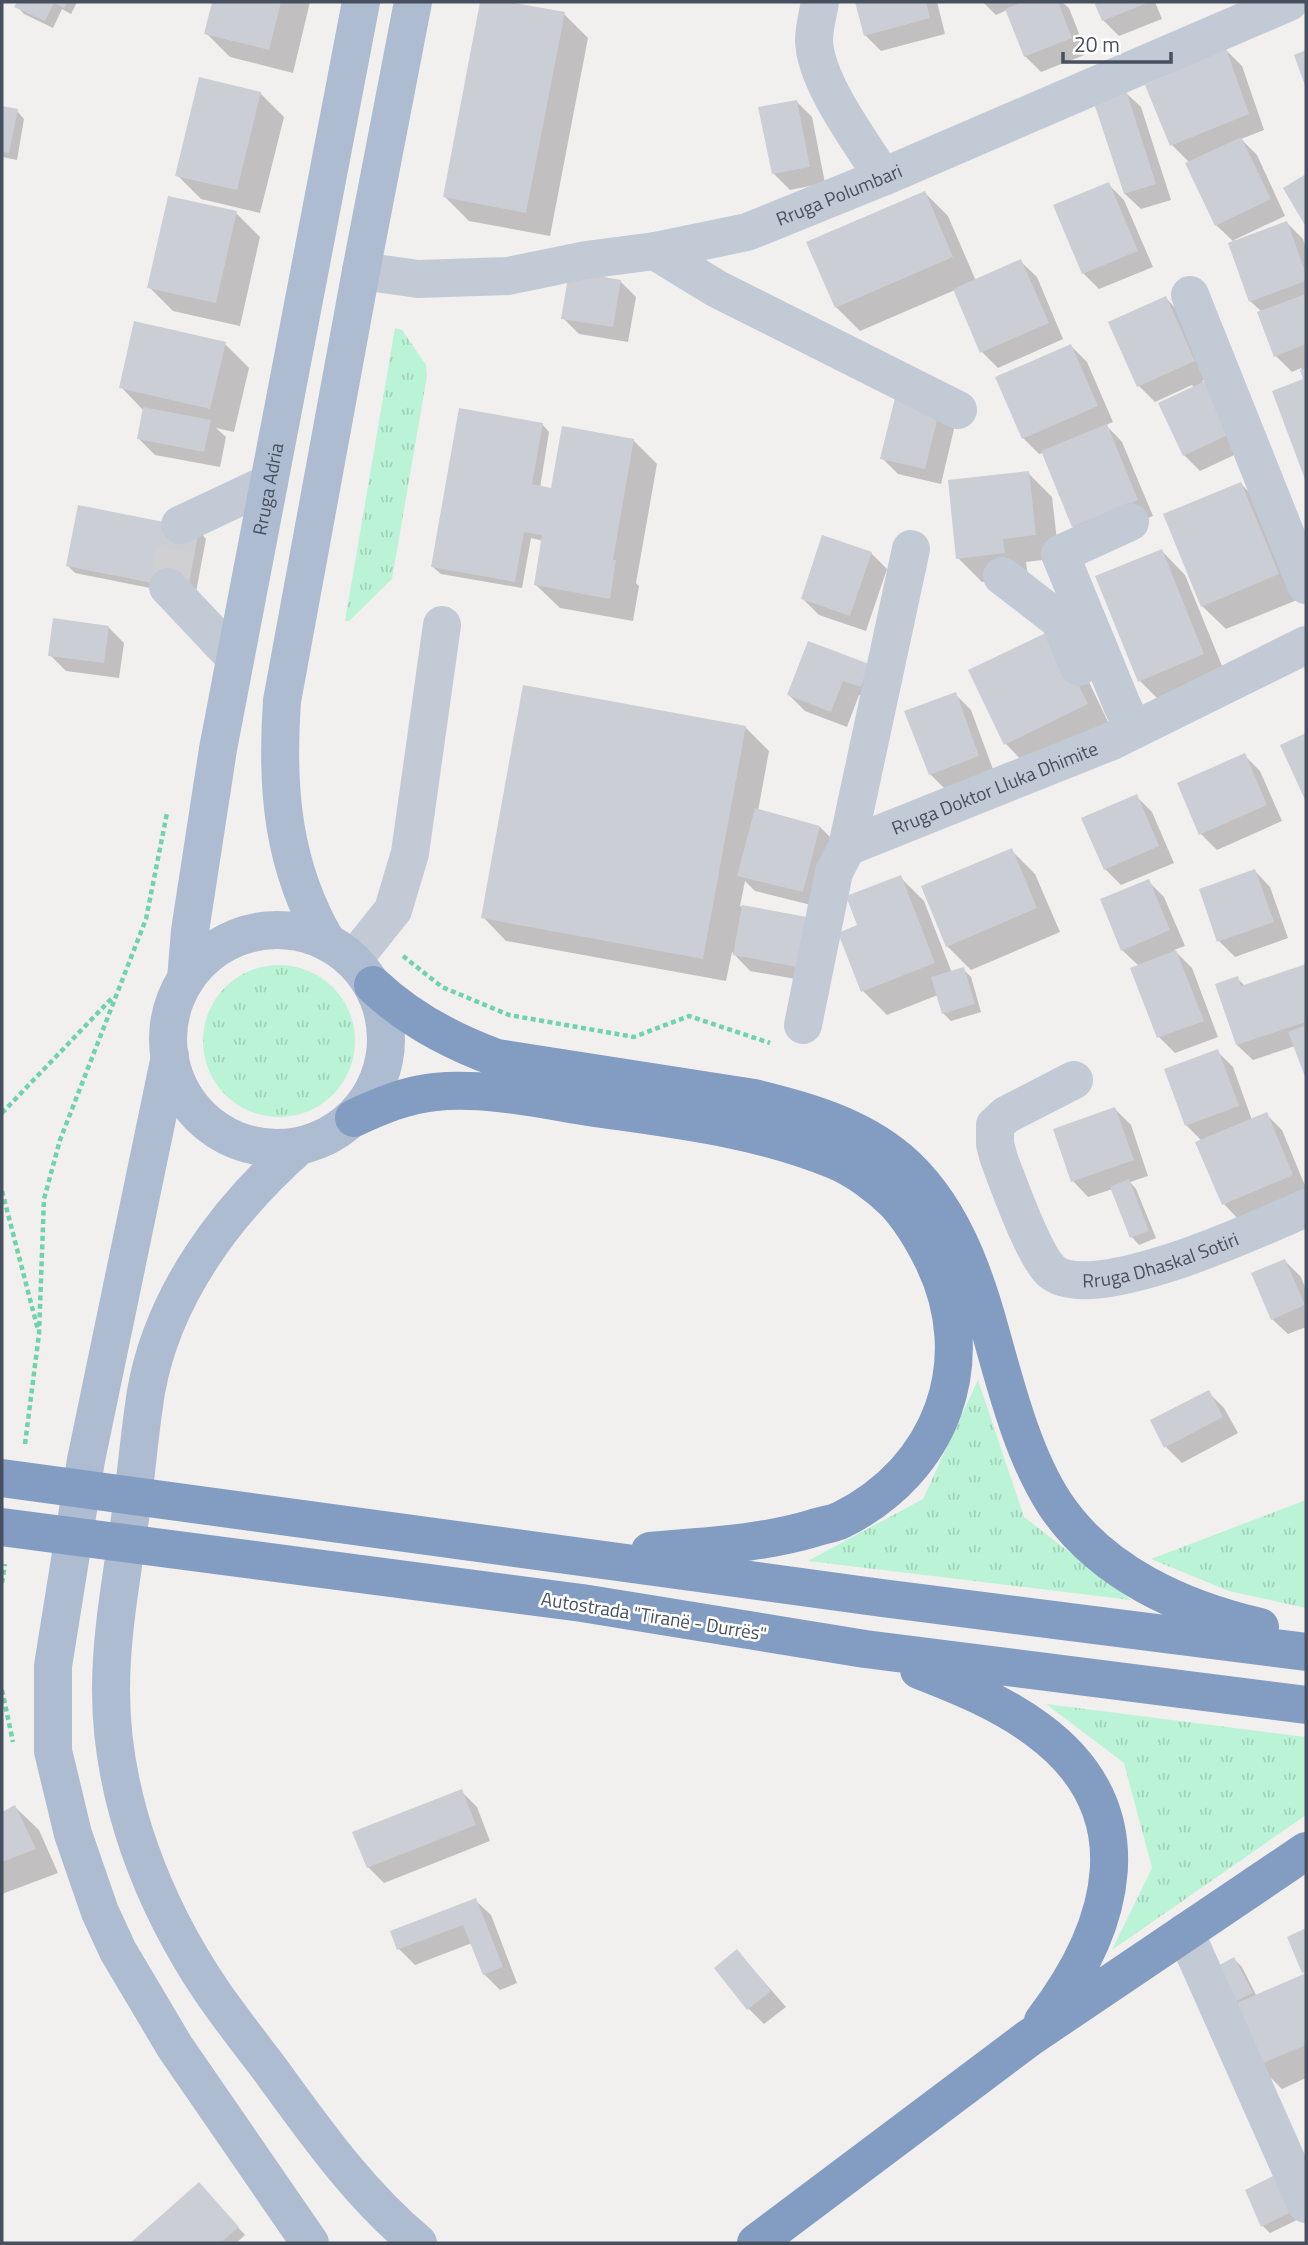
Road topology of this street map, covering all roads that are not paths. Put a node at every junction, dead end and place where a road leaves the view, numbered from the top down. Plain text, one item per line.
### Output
1 (361, 2) edge
2 (413, 2) edge
3 (820, 2) edge
4 (1290, 2) edge
5 (883, 177) junction
6 (655, 251) junction
7 (360, 271) junction
8 (1190, 295) dead end
9 (958, 410) dead end
10 (269, 483) junction
11 (1130, 522) dead end
12 (180, 525) dead end
13 (911, 549) dead end
14 (1002, 576) dead end
15 (1306, 585) edge
16 (168, 587) dead end
17 (442, 625) dead end
18 (1306, 645) edge
19 (235, 658) junction
20 (1123, 736) junction
21 (847, 847) junction
22 (357, 955) junction
23 (186, 979) junction
24 (803, 1025) road end
25 (170, 1056) junction
26 (1074, 1080) dead end
27 (354, 1118) junction
28 (298, 1147) junction
29 (1306, 1208) edge
30 (9, 1466) edge
31 (4, 1542) edge
32 (583, 1557) junction
33 (1306, 1636) edge
34 (865, 1649) junction
35 (1306, 1652) edge
36 (1306, 1705) edge
37 (1306, 1852) edge
38 (1185, 1932) junction
39 (1029, 2038) junction
40 (1306, 2204) edge
41 (310, 2243) edge
42 (418, 2243) edge
43 (755, 2243) edge

1 - 10 main road, Rruga Adria
2 - 7 main road
3 - 5 street
4 - 5 street, Rruga Polumbari
5 - 6 street, Rruga Polumbari
6 - 7 street, Rruga Polumbari
6 - 9 street
7 - 22 main road
8 - 15 street
10 - 12 street
10 - 19 main road, Rruga Adria
11 - 20 street
13 - 21 street
14 - 20 street
16 - 19 street
17 - 22 street
18 - 20 street, Rruga Doktor Lluka Dhimite
19 - 23 main road, Rruga Adria
20 - 21 street, Rruga Doktor Lluka Dhimite
21 - 24 street
22 - 23 main road
22 - 27 main road
22 - 33 highway
23 - 25 main road
25 - 28 main road
25 - 41 main road
26 - 29 street, Rruga Dhaskal Sotiri
27 - 28 main road
27 - 32 highway
28 - 42 main road
30 - 32 highway
31 - 34 highway, Autostrada "Tiranë - Durrës"
32 - 35 highway
34 - 36 highway, Autostrada "Tiranë - Durrës"
34 - 39 highway
37 - 38 highway
38 - 39 highway
38 - 40 street
39 - 43 highway

